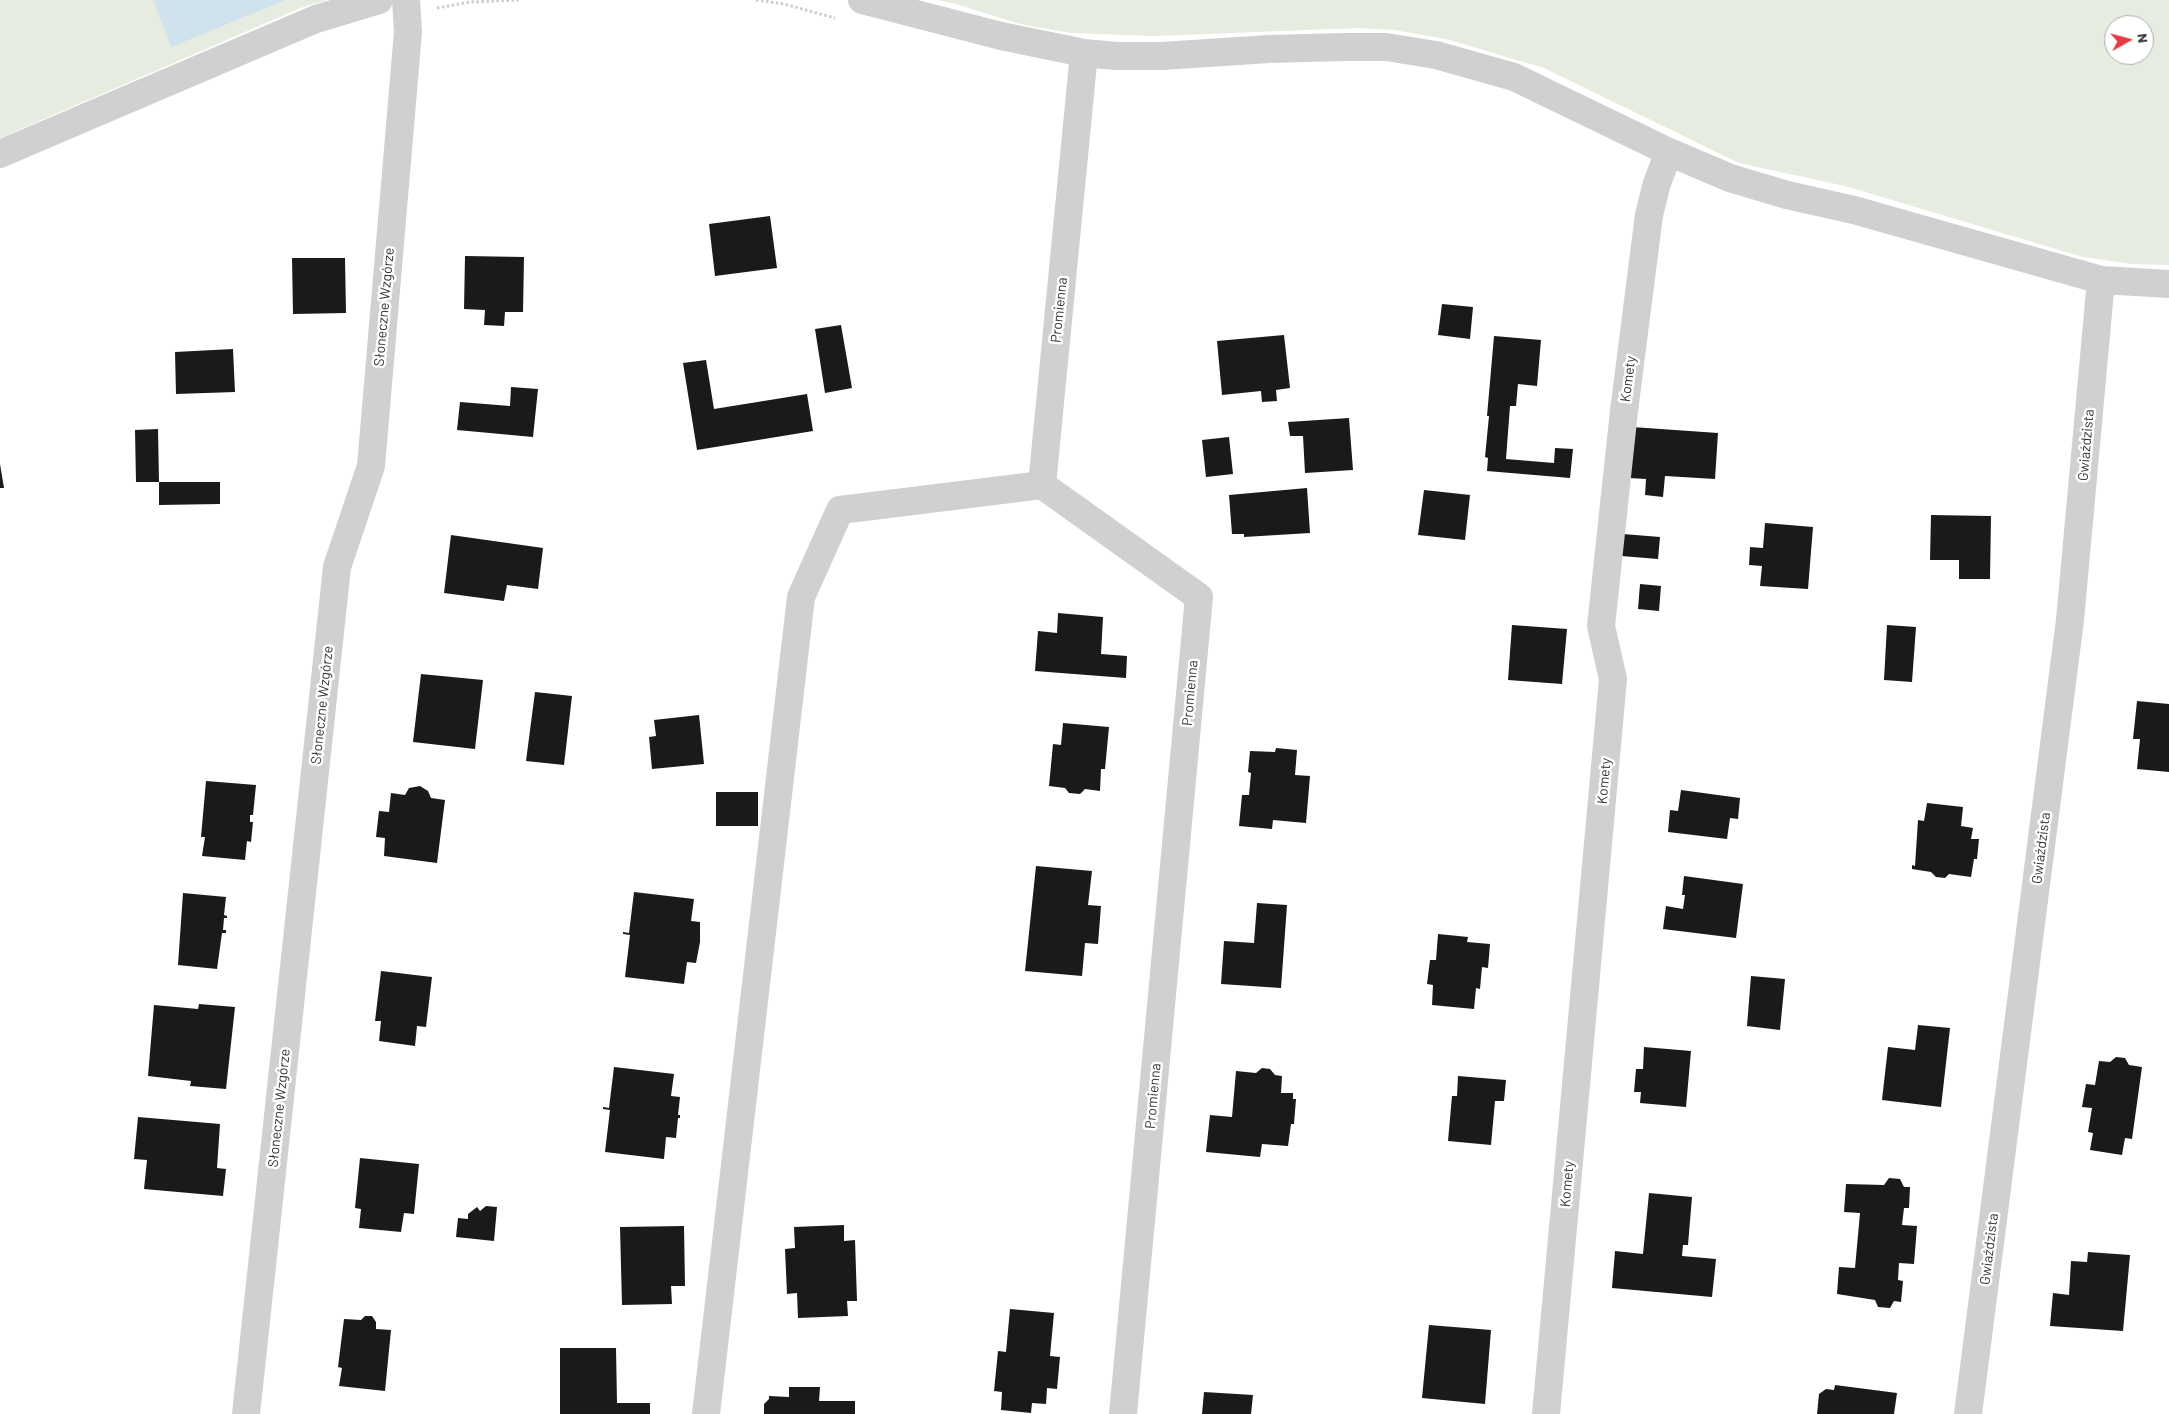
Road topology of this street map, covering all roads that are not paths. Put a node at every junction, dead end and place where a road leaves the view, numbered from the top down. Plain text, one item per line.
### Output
1 (379, 0) edge
2 (406, 0) edge
3 (853, 10) edge
4 (1084, 52) junction
5 (1669, 152) junction
6 (0, 154) edge
7 (2101, 280) junction
8 (2169, 284) edge
9 (1042, 485) junction
10 (246, 1414) edge
11 (706, 1414) edge
12 (1123, 1414) edge
13 (1546, 1414) edge
14 (1968, 1414) edge

1 - 6 street
2 - 10 street, Słoneczne Wzgórze
3 - 4 street
4 - 5 street
4 - 9 street, Promienna
5 - 7 street
5 - 13 street, Komety
7 - 8 street
7 - 14 street, Gwiaździsta
9 - 11 street
9 - 12 street, Promienna

